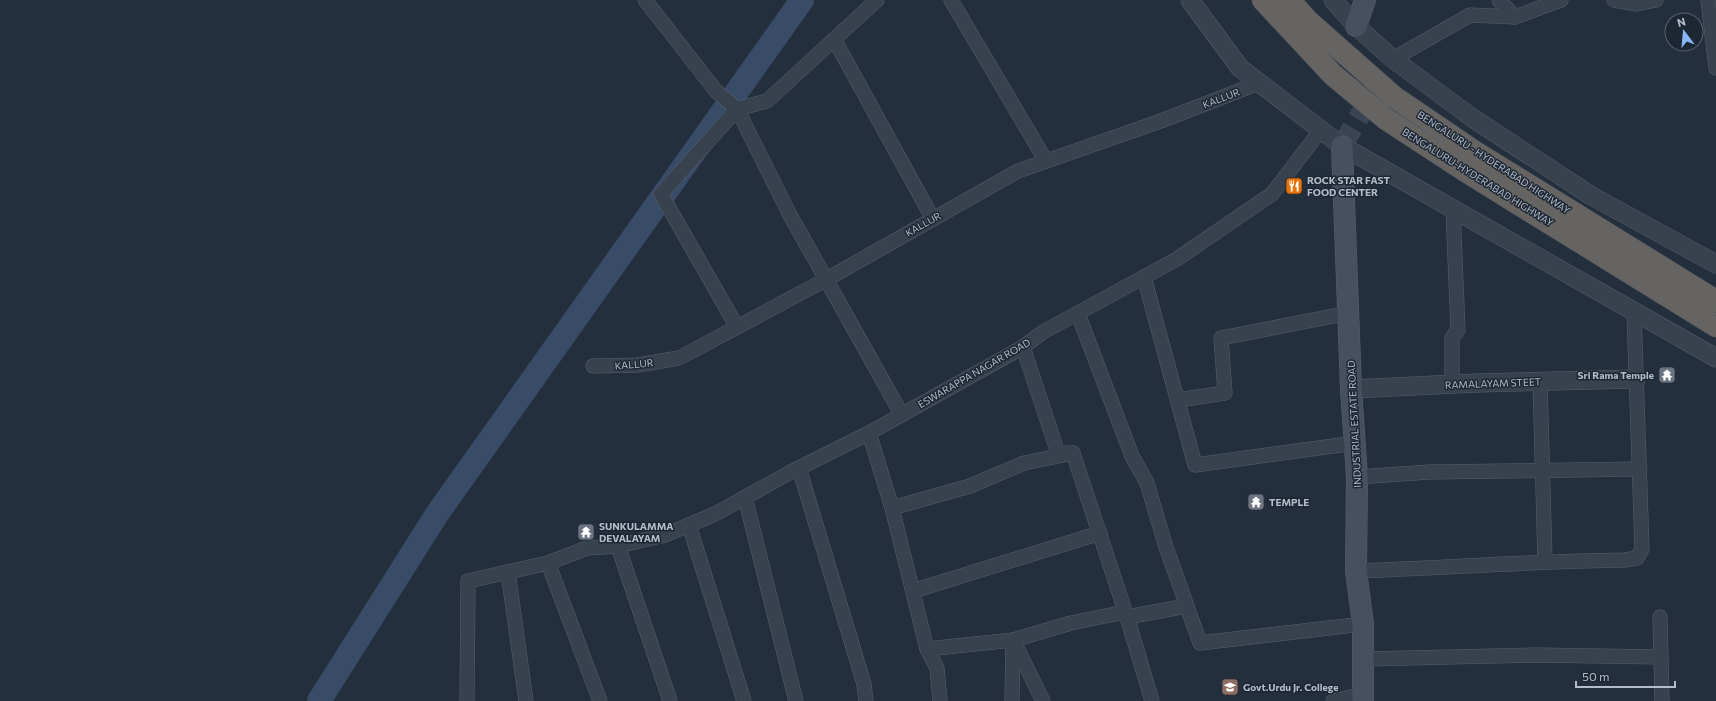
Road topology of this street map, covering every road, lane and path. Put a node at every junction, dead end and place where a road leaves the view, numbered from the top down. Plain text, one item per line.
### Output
1 (645, 0) edge
2 (877, 0) edge
3 (951, 0) edge
4 (1190, 0) edge
5 (1263, 0) edge
6 (1290, 0) edge
7 (1333, 0) edge
8 (1365, 0) edge
9 (1499, 0) edge
10 (1560, 0) edge
11 (1614, 0) edge
12 (1656, 0) edge
13 (1708, 0) edge
14 (1636, 2) edge
15 (1515, 17) junction
16 (1356, 26) junction
17 (834, 39) junction
18 (1393, 59) junction
19 (1716, 68) edge
20 (1259, 83) junction
21 (736, 109) junction
22 (1320, 131) junction
23 (1342, 146) junction
24 (1046, 161) junction
25 (1453, 209) junction
26 (933, 218) junction
27 (1716, 264) edge
28 (1144, 277) junction
29 (827, 279) junction
30 (1716, 301) edge
31 (1634, 312) junction
32 (1349, 313) junction
33 (1078, 314) junction
34 (1716, 326) edge
35 (737, 327) junction
36 (1023, 347) junction
37 (1716, 358) edge
38 (594, 366) dead end
39 (1636, 379) junction
40 (1540, 382) junction
41 (1452, 384) junction
42 (1351, 389) junction
43 (1178, 400) junction
44 (902, 414) junction
45 (869, 433) junction
46 (1355, 443) junction
47 (1073, 453) junction
48 (799, 468) junction
49 (1640, 469) junction
50 (1543, 470) junction
51 (1357, 477) junction
52 (745, 497) junction
53 (892, 508) junction
54 (689, 525) junction
55 (1100, 534) junction
56 (618, 546) junction
57 (1546, 561) junction
58 (548, 563) junction
59 (1356, 571) junction
60 (508, 572) junction
61 (913, 591) junction
62 (1187, 606) junction
63 (1126, 615) junction
64 (1660, 617) dead end
65 (1363, 624) junction
66 (1013, 640) junction
67 (927, 648) junction
68 (1661, 657) junction
69 (1364, 659) junction
70 (1363, 698) edge
71 (466, 701) edge
72 (526, 701) edge
73 (600, 701) edge
74 (670, 701) edge
75 (744, 701) edge
76 (796, 701) edge
77 (866, 701) edge
78 (940, 701) edge
79 (1012, 701) edge
80 (1043, 701) edge
81 (1152, 701) edge
82 (1333, 701) edge
83 (1662, 701) edge

1 - 21 street
2 - 17 street
3 - 24 street
4 - 20 street
5 - 34 highway, BENGALURU-HYDERABAD HIGHWAY
6 - 30 highway, BENGALURU - HYDERABAD HIGHWAY
7 - 16 street
8 - 16 main road
9 - 15 street
10 - 15 street
11 - 14 street
12 - 14 street
13 - 19 street
15 - 18 street
16 - 18 street
17 - 21 street
17 - 26 street
18 - 27 street
20 - 22 street
20 - 24 street, KALLUR
21 - 29 street
21 - 35 street
22 - 23 street
22 - 28 street, ESWARAPPA NAGAR ROAD
23 - 25 street
23 - 32 main road, INDUSTRIAL ESTATE ROAD
24 - 26 street, KALLUR
25 - 31 street
25 - 41 street
26 - 29 street, KALLUR
28 - 33 street, ESWARAPPA NAGAR ROAD
28 - 43 street
29 - 35 street, KALLUR
29 - 44 street
31 - 37 street
31 - 39 street
32 - 42 main road, INDUSTRIAL ESTATE ROAD
32 - 43 street
33 - 36 street, ESWARAPPA NAGAR ROAD
33 - 62 street
35 - 38 street, KALLUR
36 - 44 street, ESWARAPPA NAGAR ROAD
36 - 47 street
39 - 40 street, RAMALAYAM STEET
39 - 49 street
40 - 41 street, RAMALAYAM STEET
40 - 50 street
41 - 42 street, RAMALAYAM STEET
42 - 46 main road, INDUSTRIAL ESTATE ROAD
43 - 46 street
44 - 45 street, ESWARAPPA NAGAR ROAD
45 - 48 street, ESWARAPPA NAGAR ROAD
45 - 53 street
46 - 51 main road, INDUSTRIAL ESTATE ROAD
47 - 53 street
47 - 55 street
48 - 52 street, ESWARAPPA NAGAR ROAD
48 - 77 street
49 - 50 street
49 - 57 street
50 - 51 street
50 - 57 street
51 - 59 main road, INDUSTRIAL ESTATE ROAD
52 - 54 street, ESWARAPPA NAGAR ROAD
52 - 76 street
53 - 61 street
54 - 56 street, ESWARAPPA NAGAR ROAD
54 - 75 street
55 - 61 street
55 - 63 street
56 - 58 street, ESWARAPPA NAGAR ROAD
56 - 74 street
57 - 59 street
58 - 60 street, ESWARAPPA NAGAR ROAD
58 - 73 street
59 - 65 main road, INDUSTRIAL ESTATE ROAD
60 - 71 street, ESWARAPPA NAGAR ROAD
60 - 72 street
61 - 67 street
62 - 63 street
62 - 65 street
63 - 66 street
63 - 81 street
64 - 68 street
65 - 69 main road, INDUSTRIAL ESTATE ROAD
66 - 67 street
66 - 79 street
66 - 80 street
67 - 78 street
68 - 69 street
68 - 83 street
69 - 70 main road, INDUSTRIAL ESTATE ROAD
70 - 82 street

